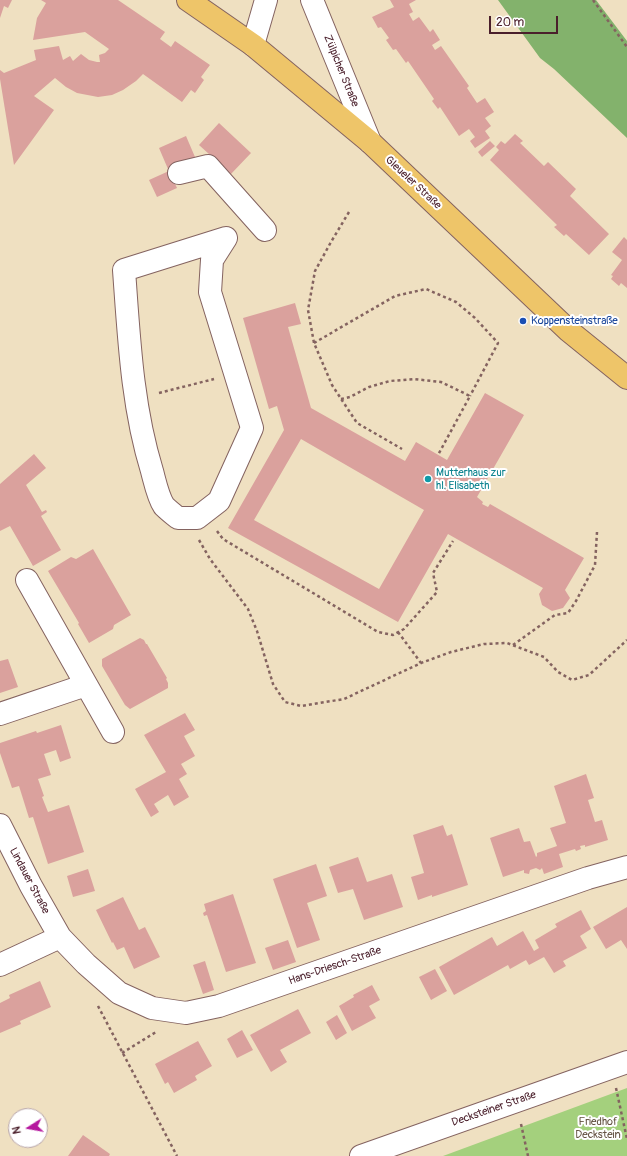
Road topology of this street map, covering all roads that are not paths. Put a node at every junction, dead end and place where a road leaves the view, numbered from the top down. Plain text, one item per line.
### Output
1 (188, 0) edge
2 (266, 0) edge
3 (312, 0) edge
4 (253, 45) junction
5 (370, 142) junction
6 (180, 173) dead end
7 (265, 230) dead end
8 (627, 378) edge
9 (194, 515) joint
10 (27, 580) dead end
11 (86, 685) junction
12 (0, 714) edge
13 (113, 732) dead end
14 (0, 825) edge
15 (627, 867) edge
16 (60, 937) junction
17 (0, 965) edge
18 (619, 1065) edge
19 (362, 1156) edge

1 - 4 main road, Gleueler Straße
2 - 4 street
3 - 5 street, Zülpicher Straße
4 - 5 main road, Gleueler Straße
5 - 8 main road, Gleueler Straße
6 - 7 street
9 - 9 street
10 - 11 street
11 - 12 street
11 - 13 street
14 - 16 street, Lindauer Straße
15 - 16 street, Hans-Driesch-Straße
16 - 17 street
18 - 19 street, Decksteiner Straße

